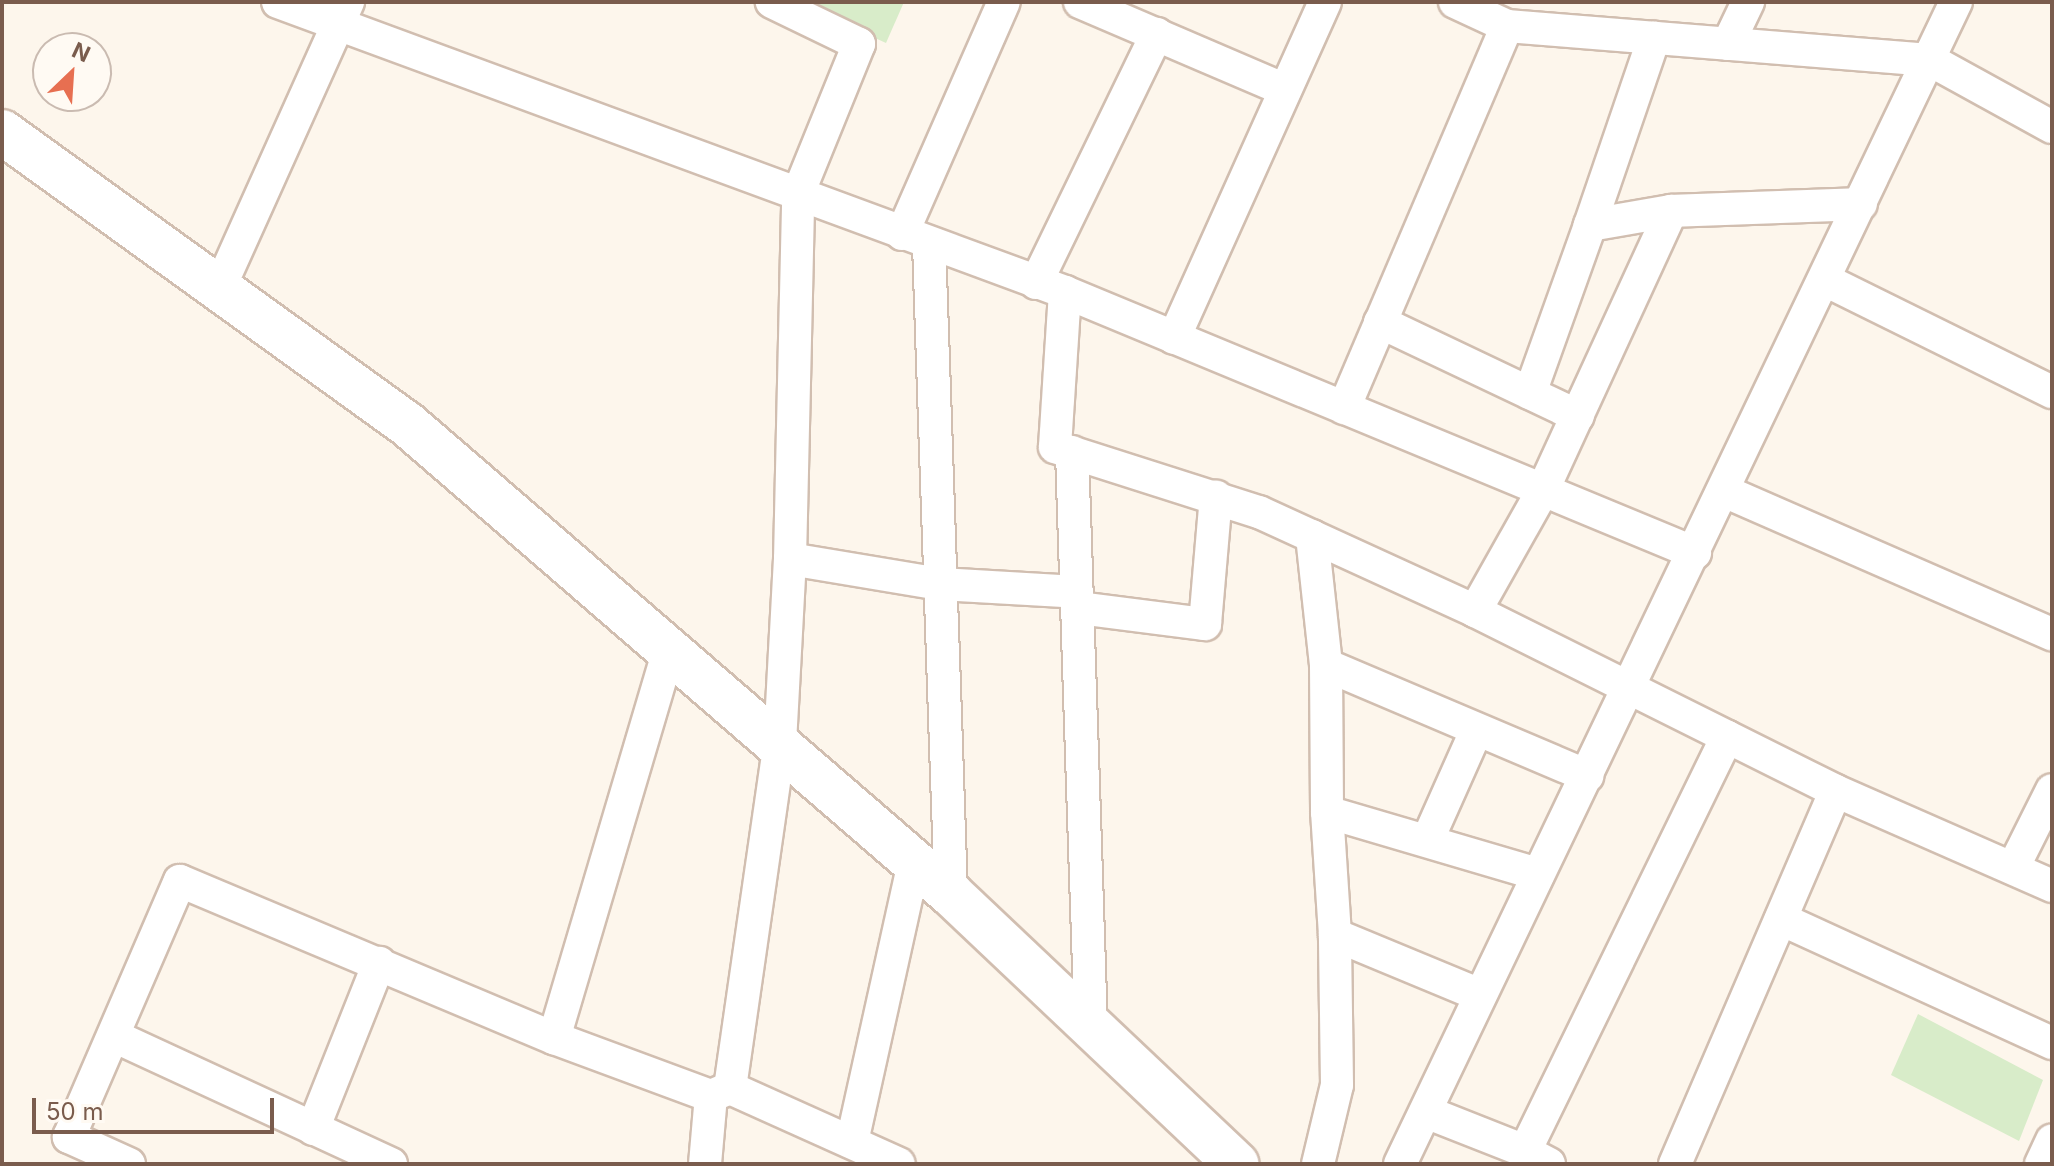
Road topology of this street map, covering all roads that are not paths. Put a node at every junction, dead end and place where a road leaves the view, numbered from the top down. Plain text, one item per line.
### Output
1 (278, 2) edge
2 (772, 2) edge
3 (1004, 2) edge
4 (1080, 2) edge
5 (1325, 2) edge
6 (1455, 2) edge
7 (1748, 2) edge
8 (1956, 2) edge
9 (342, 15) edge
10 (1507, 26) junction
11 (1157, 34) junction
12 (1654, 38) junction
13 (1728, 44) junction
14 (1930, 60) junction
15 (1285, 90) junction
16 (2052, 127) edge
17 (2, 132) edge
18 (798, 194) junction
19 (1861, 204) junction
20 (1671, 211) junction
21 (1590, 225) junction
22 (915, 239) junction
23 (1825, 280) junction
24 (1051, 287) junction
25 (219, 289) junction
26 (1380, 322) junction
27 (1174, 338) junction
28 (2052, 392) edge
29 (1530, 393) junction
30 (1344, 408) junction
31 (1578, 416) junction
32 (1072, 452) junction
33 (1724, 491) junction
34 (1542, 492) junction
35 (1216, 496) junction
36 (1312, 536) junction
37 (1695, 553) junction
38 (790, 559) junction
39 (940, 584) junction
40 (1077, 600) junction
41 (1475, 611) junction
42 (2052, 634) edge
43 (669, 649) junction
44 (1326, 665) junction
45 (1629, 690) junction
46 (1476, 731) junction
47 (1727, 737) junction
48 (780, 743) junction
49 (1587, 776) junction
50 (2052, 790) edge
51 (1836, 791) junction
52 (1327, 812) junction
53 (1428, 839) junction
54 (914, 863) junction
55 (2013, 868) junction
56 (1538, 874) junction
57 (2052, 886) edge
58 (951, 894) junction
59 (1781, 919) junction
60 (1335, 935) junction
61 (379, 963) junction
62 (1480, 995) junction
63 (1091, 1027) junction
64 (116, 1037) junction
65 (554, 1038) junction
66 (2052, 1043) edge
67 (720, 1092) junction
68 (1426, 1112) junction
69 (313, 1129) junction
70 (2052, 1140) edge
71 (852, 1142) junction
72 (1537, 1157) edge
73 (1229, 1161) edge
74 (1682, 1162) edge
75 (129, 1164) edge
76 (391, 1164) edge
77 (705, 1164) edge
78 (899, 1164) edge
79 (1318, 1164) edge
80 (1400, 1164) edge
81 (2041, 1164) edge

1 - 9 street
2 - 18 street
3 - 22 street
4 - 11 street
5 - 15 street
6 - 10 street
7 - 13 street
8 - 14 street
9 - 18 street
9 - 25 street
10 - 12 street
10 - 26 street
11 - 15 street
11 - 24 street
12 - 13 street
12 - 21 street
13 - 14 street
14 - 16 street
14 - 19 street
15 - 27 street
17 - 25 main road
18 - 22 street
18 - 38 street
19 - 20 street
19 - 23 street
20 - 21 street
20 - 31 street
21 - 29 street
22 - 24 street
22 - 39 street
23 - 28 street
23 - 33 street
24 - 27 street
24 - 32 street
25 - 43 main road
26 - 29 street
26 - 30 street
27 - 30 street
29 - 31 street
30 - 34 street
31 - 34 street
32 - 35 street
32 - 40 street
33 - 37 street
33 - 42 street
34 - 37 street
34 - 41 street
35 - 36 street
35 - 40 street
36 - 41 street
36 - 44 street
37 - 45 street
38 - 39 street
38 - 48 street
39 - 40 street
39 - 58 street
40 - 63 street
41 - 45 street
43 - 48 main road
43 - 65 street
44 - 46 street
44 - 52 street
45 - 47 street
45 - 49 street
46 - 49 street
46 - 53 street
47 - 51 street
47 - 72 street
48 - 54 main road
48 - 67 street
49 - 56 street
50 - 55 street
51 - 55 street
51 - 59 street
52 - 53 street
52 - 60 street
53 - 56 street
54 - 58 main road
54 - 71 street
55 - 57 street
56 - 62 street
58 - 63 main road
59 - 66 street
59 - 74 street
60 - 62 street
60 - 79 street
61 - 64 street
61 - 65 street
61 - 69 street
62 - 68 street
63 - 73 main road
64 - 69 street
64 - 75 street
65 - 67 street
67 - 71 street
67 - 77 street
68 - 72 street
68 - 80 street
69 - 76 street
70 - 81 street
71 - 78 street

